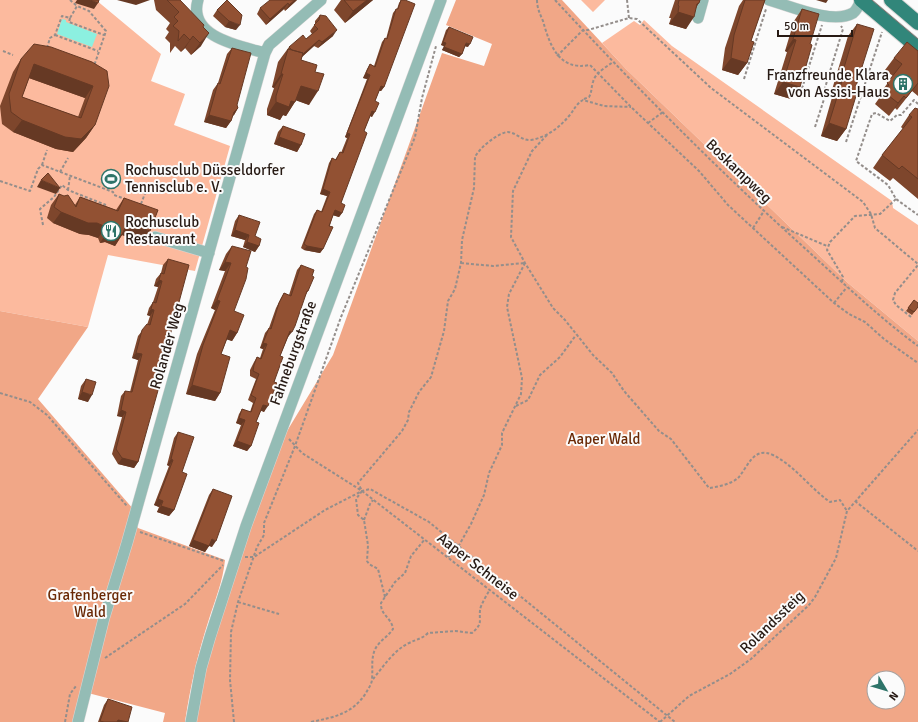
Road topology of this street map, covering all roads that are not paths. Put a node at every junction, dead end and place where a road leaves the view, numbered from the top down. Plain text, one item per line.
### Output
1 (198, 0) edge
2 (322, 0) edge
3 (441, 0) edge
4 (703, 0) edge
5 (861, 0) edge
6 (891, 0) edge
7 (768, 4) edge
8 (698, 18) dead end
9 (918, 22) edge
10 (918, 48) edge
11 (265, 53) junction
12 (155, 237) road end
13 (209, 252) junction
14 (78, 722) edge
15 (191, 722) edge

1 - 11 street
2 - 11 street, Rolander Weg
3 - 15 street, Fahneburgstraße
4 - 8 street
5 - 7 street
5 - 10 main road
6 - 9 main road
11 - 13 street, Rolander Weg
12 - 13 street
13 - 14 street, Rolander Weg

